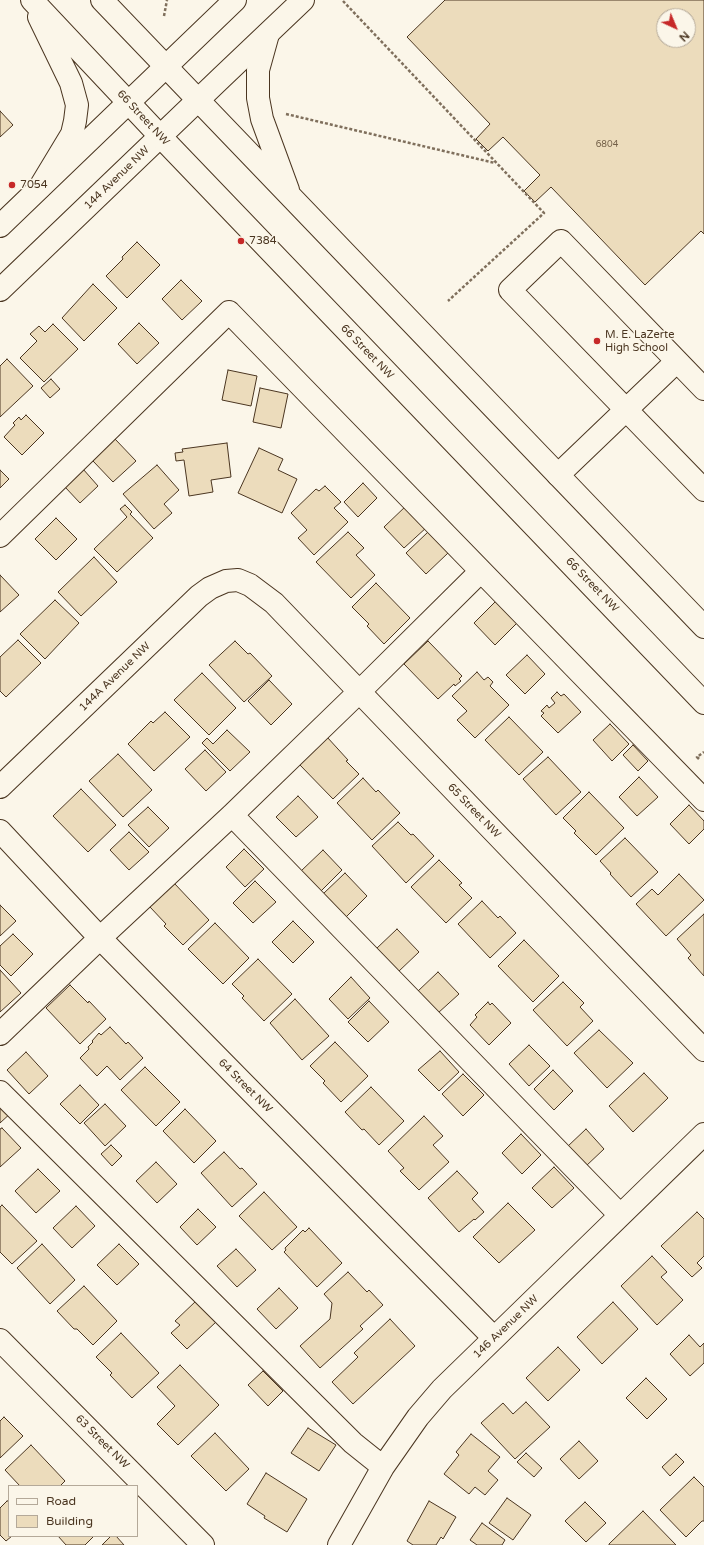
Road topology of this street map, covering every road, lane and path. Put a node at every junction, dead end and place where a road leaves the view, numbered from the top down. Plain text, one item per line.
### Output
1 (31, 0) edge
2 (102, 0) edge
3 (167, 0) edge
4 (235, 0) edge
5 (304, 0) edge
6 (343, 1) dead end
7 (164, 16) dead end
8 (268, 34) junction
9 (165, 67) junction
10 (197, 101) junction
11 (128, 102) junction
12 (283, 114) dead end
13 (160, 136) junction
14 (496, 163) junction
15 (40, 187) junction
16 (291, 198) junction
17 (0, 226) edge
18 (0, 290) edge
19 (448, 301) dead end
20 (677, 361) junction
21 (704, 389) edge
22 (626, 410) junction
23 (558, 475) junction
24 (704, 490) edge
25 (0, 536) edge
26 (481, 571) junction
27 (238, 580) joint
28 (704, 627) edge
29 (359, 692) junction
30 (704, 702) edge
31 (704, 752) edge
32 (697, 756) dead end
33 (0, 787) edge
34 (704, 800) edge
35 (232, 815) junction
36 (0, 830) edge
37 (100, 938) junction
38 (0, 1034) edge
39 (704, 1050) edge
40 (0, 1092) edge
41 (704, 1134) edge
42 (620, 1216) junction
43 (494, 1338) junction
44 (0, 1340) edge
45 (383, 1467) junction
46 (203, 1545) edge
47 (339, 1545) edge

1 - 11 street, 66 Street NW
1 - 15 street
2 - 9 street
3 - 7 path
4 - 9 street
5 - 8 street, 144 Avenue NW
6 - 14 path
8 - 10 street, 144 Avenue NW
8 - 16 street
9 - 10 street
9 - 11 street
10 - 13 street, 144 Avenue NW
10 - 16 street
11 - 13 street, 66 Street NW
11 - 15 street
12 - 14 path
13 - 18 street, 144 Avenue NW
13 - 30 street, 66 Street NW
14 - 19 path
15 - 17 street
16 - 23 street
20 - 21 street
20 - 22 street
20 - 22 street
22 - 23 street
22 - 24 street
23 - 28 street
25 - 26 street
26 - 29 street
26 - 34 street
27 - 29 street, 65 Street NW
27 - 33 street, 144A Avenue NW
29 - 35 street
29 - 39 street, 65 Street NW
31 - 32 path
35 - 37 street
35 - 42 street
36 - 37 street, 64 Street NW
37 - 38 street
37 - 43 street, 64 Street NW
40 - 45 street
41 - 42 street, 146 Avenue NW
42 - 43 street, 146 Avenue NW
43 - 45 street, 146 Avenue NW
44 - 46 street, 63 Street NW
45 - 47 street, 146 Avenue NW

